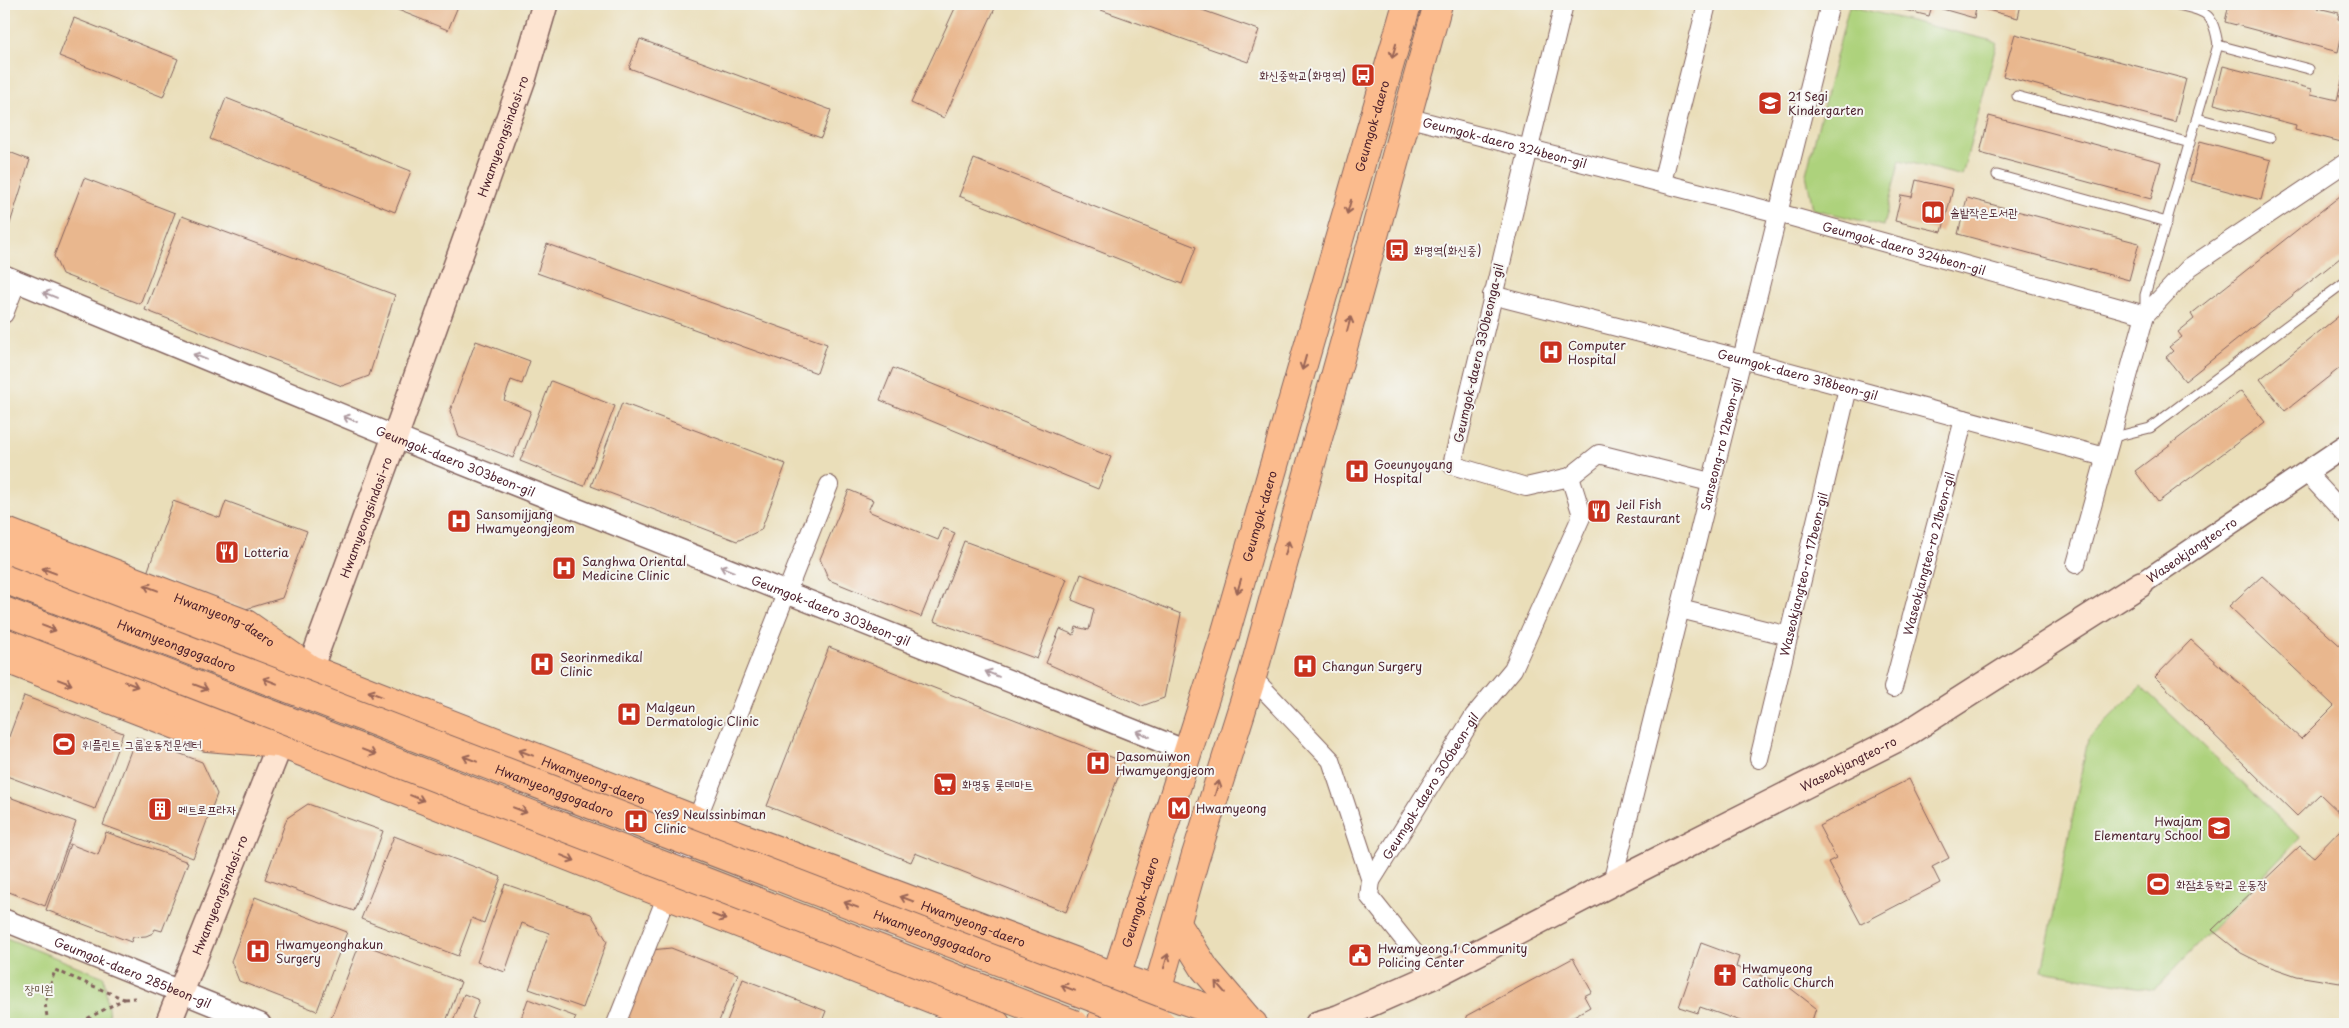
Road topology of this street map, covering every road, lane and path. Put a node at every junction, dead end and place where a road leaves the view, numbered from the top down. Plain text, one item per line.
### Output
1 (545, 4) edge
2 (1407, 4) edge
3 (1438, 4) edge
4 (1564, 4) edge
5 (1707, 4) edge
6 (1830, 4) edge
7 (2174, 4) edge
8 (2218, 45) junction
9 (2310, 69) dead end
10 (2017, 96) dead end
11 (1406, 117) junction
12 (2196, 118) junction
13 (2270, 138) dead end
14 (2190, 143) junction
15 (1528, 148) junction
16 (2345, 163) edge
17 (1997, 176) dead end
18 (1662, 182) junction
19 (1778, 213) junction
20 (2167, 222) junction
21 (10, 278) edge
22 (2345, 282) edge
23 (1492, 295) junction
24 (4, 314) edge
25 (2145, 315) junction
26 (1742, 359) junction
27 (1848, 388) junction
28 (1964, 419) junction
29 (395, 437) junction
30 (2110, 438) junction
31 (2345, 446) edge
32 (2104, 457) junction
33 (2306, 472) junction
34 (1570, 477) junction
35 (1710, 482) junction
36 (829, 485) dead end
37 (2345, 514) edge
38 (4, 531) edge
39 (4, 554) edge
40 (2076, 564) dead end
41 (4, 579) edge
42 (2141, 584) joint
43 (785, 592) junction
44 (1680, 609) junction
45 (4, 611) edge
46 (4, 635) edge
47 (1789, 636) junction
48 (4, 658) edge
49 (310, 669) junction
50 (1252, 677) junction
51 (1893, 688) dead end
52 (279, 743) junction
53 (1188, 752) junction
54 (1759, 760) dead end
55 (696, 820) junction
56 (1370, 880) junction
57 (1612, 883) junction
58 (666, 896) junction
59 (4, 920) edge
60 (1176, 924) junction
61 (1433, 976) junction
62 (1117, 977) junction
63 (1158, 991) junction
64 (181, 993) junction
65 (48, 1024) edge
66 (77, 1024) edge
67 (168, 1024) edge
68 (260, 1024) edge
69 (616, 1024) edge
70 (996, 1024) edge
71 (1074, 1024) edge
72 (1101, 1024) edge
73 (1146, 1024) edge
74 (1162, 1024) edge
75 (1253, 1024) edge
76 (1318, 1024) edge

1 - 29 main road, Hwamyeongsindosi-ro
2 -> 53 main road, Geumgok-daero
3 - 11 main road
4 - 15 street, Geumgok-daero 330beonga-gil
5 - 18 street
6 - 19 street, Sanseong-ro 12beon-gil
7 - 8 lane
8 - 9 lane
8 - 12 lane
10 - 14 lane
11 - 15 street, Geumgok-daero 324beon-gil
50 -> 11 main road
12 - 13 lane
12 - 14 lane
14 - 20 lane
15 - 18 street, Geumgok-daero 324beon-gil
15 - 23 street, Geumgok-daero 330beonga-gil
16 - 25 street
17 - 20 lane
18 - 19 street, Geumgok-daero 324beon-gil
19 - 25 street, Geumgok-daero 324beon-gil
19 - 26 street, Sanseong-ro 12beon-gil
20 - 25 lane
21 - 24 street
29 -> 21 street, Geumgok-daero 303beon-gil
22 - 30 lane
23 - 26 street, Geumgok-daero 318beon-gil
23 - 34 street, Geumgok-daero 330beonga-gil
25 - 30 street
26 - 27 street, Geumgok-daero 318beon-gil
26 - 35 street, Sanseong-ro 12beon-gil
27 - 28 street, Geumgok-daero 318beon-gil
27 - 47 street, Waseokjangteo-ro 17beon-gil
28 - 32 street, Geumgok-daero 318beon-gil
28 - 51 street, Waseokjangteo-ro 21beon-gil
43 -> 29 street, Geumgok-daero 303beon-gil
29 - 49 main road, Hwamyeongsindosi-ro
30 - 32 street
31 - 33 street, Waseokjangteo-ro
32 - 40 street
33 - 37 street
33 - 42 street, Waseokjangteo-ro
34 - 35 street, Geumgok-daero 330beonga-gil
34 - 56 street, Geumgok-daero 306beon-gil
35 - 44 street, Sanseong-ro 12beon-gil
36 - 43 street
49 -> 38 main road, Hwamyeong-daero
49 -> 39 main road
74 -> 41 main road, Hwamyeonggogadoro, bridge
42 - 57 main road, Waseokjangteo-ro
53 -> 43 street, Geumgok-daero 303beon-gil
43 - 55 street
44 - 47 street
44 - 57 street, Sanseong-ro 12beon-gil
45 -> 71 main road, bridge
46 -> 52 main road
47 - 54 street, Waseokjangteo-ro 17beon-gil
48 -> 52 main road
49 - 52 main road, Hwamyeongsindosi-ro
55 -> 49 main road, Hwamyeong-daero
50 - 56 street, Geumgok-daero 306beon-gil
60 -> 50 main road
52 -> 58 main road
52 - 64 main road, Hwamyeongsindosi-ro
53 - 62 main road, Geumgok-daero
55 - 58 street
62 -> 55 main road, Hwamyeong-daero
56 - 61 street
57 - 61 main road, Waseokjangteo-ro
58 - 69 street
58 -> 70 main road
59 - 64 street, Geumgok-daero 285beon-gil
63 -> 60 main road
75 -> 60 main road
61 - 76 main road, Waseokjangteo-ro
62 - 63 main road, Hwamyeong-daero
62 - 72 main road, Geumgok-daero
63 - 73 main road
63 - 75 main road, Hwamyeong-daero
64 - 67 main road, Hwamyeongsindosi-ro
64 - 68 street, Geumgok-daero 285beon-gil
65 - 66 path

